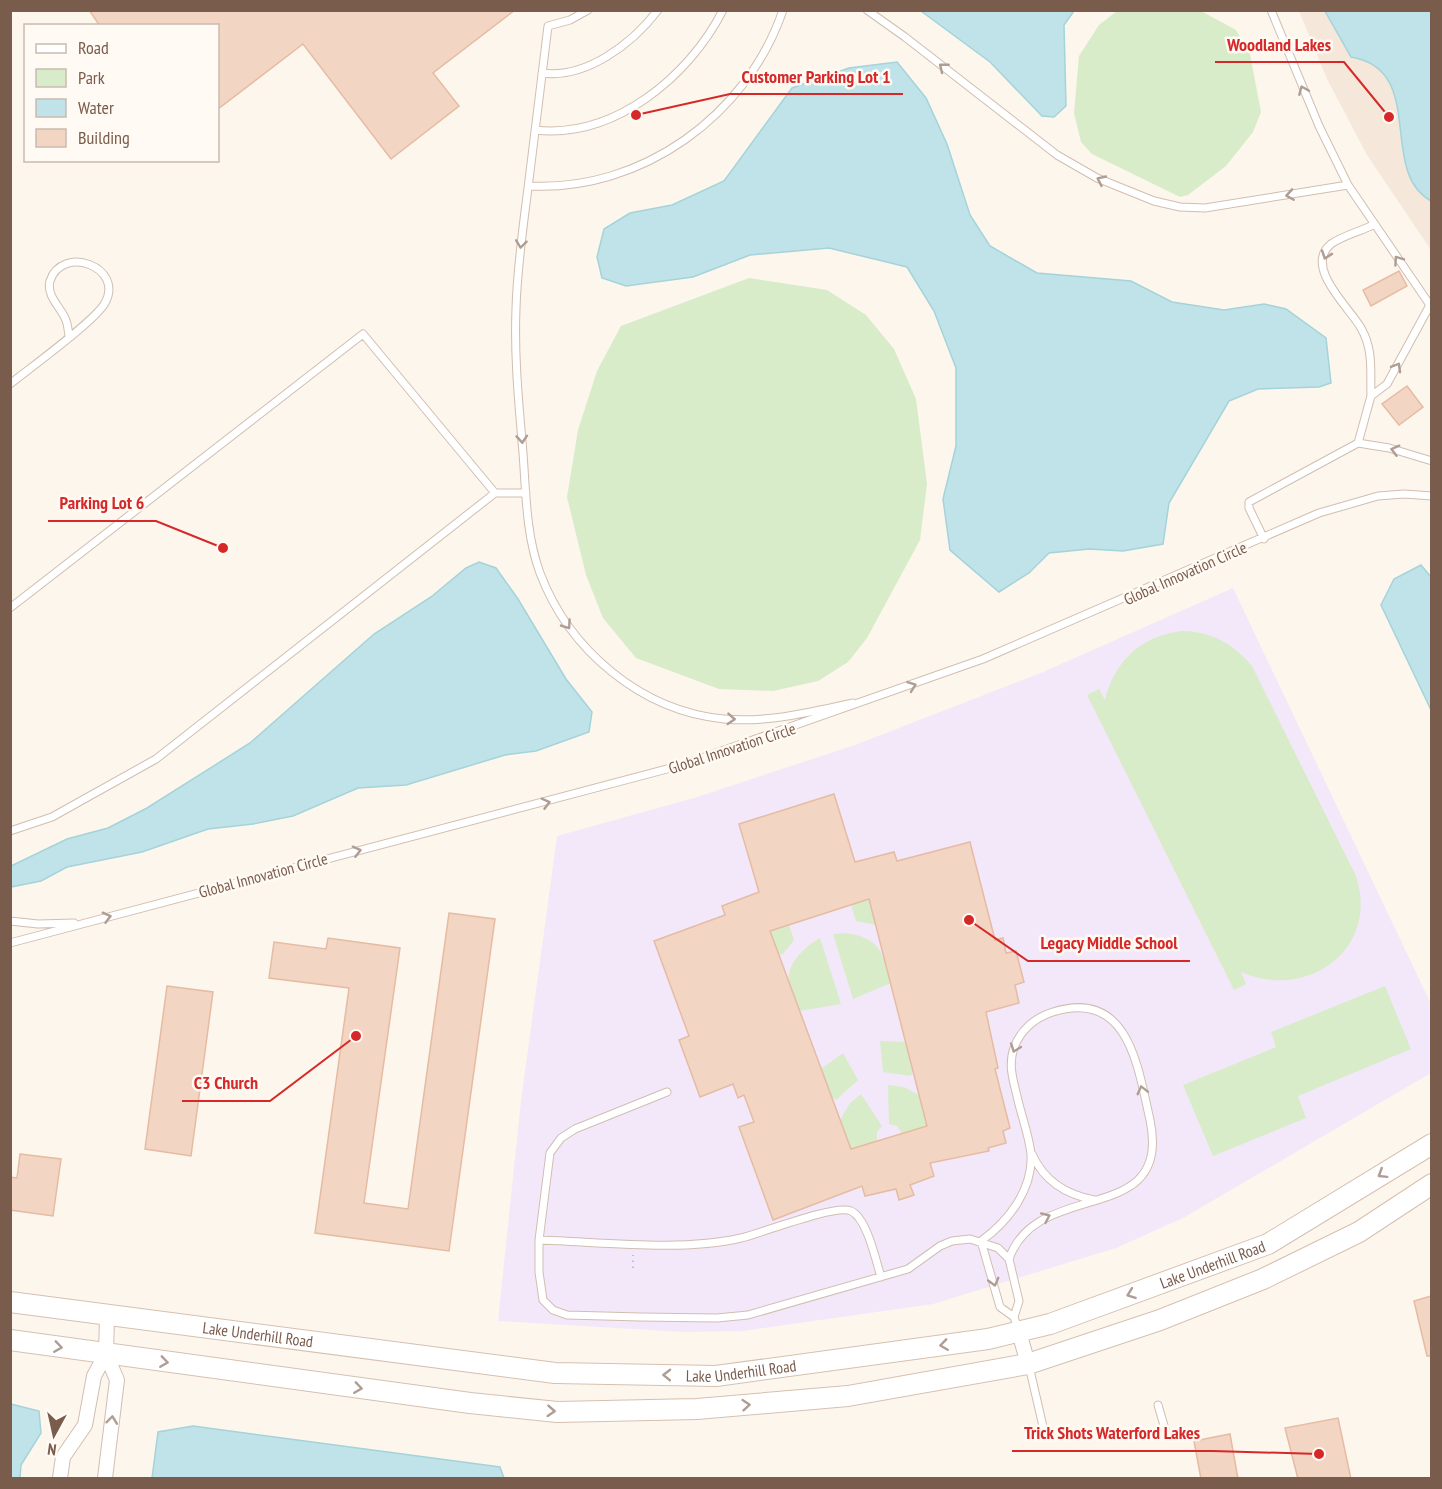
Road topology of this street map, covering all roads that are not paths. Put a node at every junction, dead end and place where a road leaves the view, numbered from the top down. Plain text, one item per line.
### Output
1 (588, 10) edge
2 (658, 10) edge
3 (723, 10) edge
4 (783, 10) edge
5 (867, 10) edge
6 (1271, 10) edge
7 (542, 73) junction
8 (535, 130) junction
9 (529, 186) junction
10 (1348, 186) junction
11 (1373, 225) junction
12 (1431, 307) edge
13 (69, 336) junction
14 (10, 384) edge
15 (1371, 396) junction
16 (1358, 443) junction
17 (1431, 461) edge
18 (495, 493) junction
19 (526, 494) junction
20 (1431, 496) edge
21 (1264, 539) junction
22 (10, 608) edge
23 (883, 696) junction
24 (10, 831) edge
25 (10, 921) edge
26 (87, 922) junction
27 (10, 943) edge
28 (667, 1092) dead end
29 (1431, 1144) edge
30 (1030, 1151) junction
31 (1431, 1184) edge
32 (1096, 1201) junction
33 (539, 1240) junction
34 (981, 1241) junction
35 (1008, 1259) junction
36 (881, 1277) junction
37 (10, 1302) edge
38 (107, 1316) junction
39 (1016, 1325) junction
40 (10, 1341) edge
41 (106, 1354) junction
42 (1028, 1364) junction
43 (1158, 1405) dead end
44 (1165, 1429) dead end
45 (1045, 1436) dead end
46 (60, 1479) edge
47 (105, 1479) edge

1 - 7 lane
2 - 7 lane
3 - 8 lane
4 - 9 lane
10 -> 5 lane
10 -> 6 lane
7 - 8 lane
8 - 9 lane
9 -> 19 lane
10 - 11 lane
12 -> 11 lane
11 -> 15 lane
15 -> 12 lane
13 - 13 lane
13 - 14 lane
15 - 16 lane
17 -> 16 lane
16 - 21 lane
18 - 19 lane
18 - 22 lane
18 - 24 lane
19 -> 23 lane
20 - 21 lane, Global Innovation Circle
23 -> 21 lane, Global Innovation Circle
26 -> 23 lane, Global Innovation Circle
25 - 26 lane
26 - 27 lane, Global Innovation Circle
28 - 33 lane
29 -> 39 street, Lake Underhill Road
30 - 32 lane
32 -> 30 lane
30 - 34 lane
31 - 42 street, Lake Underhill Road
35 -> 32 lane
33 - 36 lane
33 - 36 lane
34 - 35 lane
34 - 36 lane
34 -> 39 lane
35 - 39 lane
37 - 38 street, Lake Underhill Road
39 -> 38 street, Lake Underhill Road
38 - 41 street
39 - 42 street
40 -> 41 street, Lake Underhill Road
41 -> 42 street, Lake Underhill Road
41 - 46 street
47 -> 41 street
42 - 45 lane
43 - 44 lane

